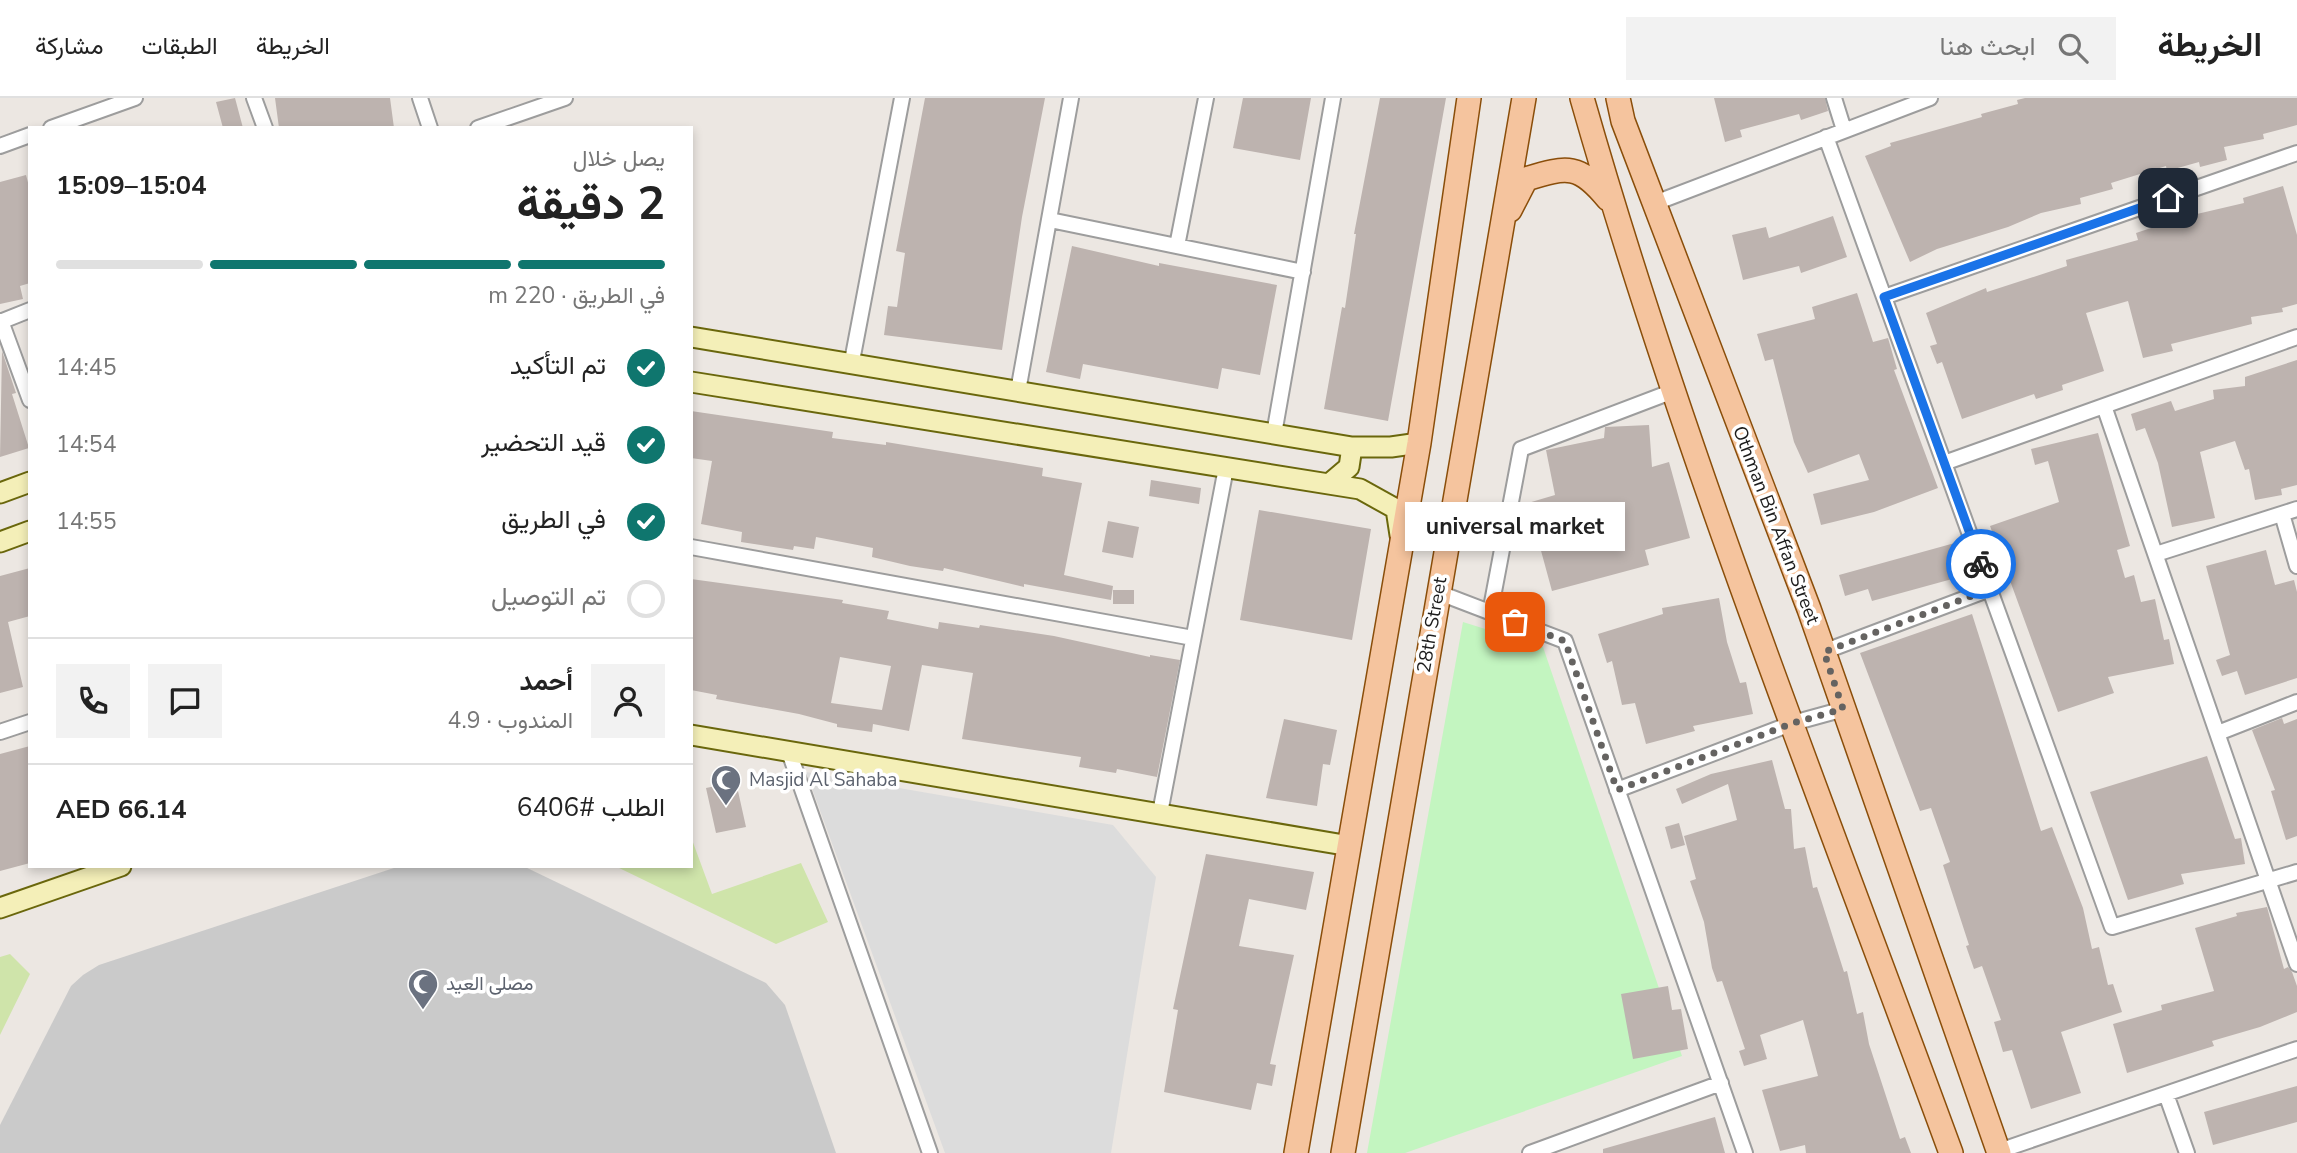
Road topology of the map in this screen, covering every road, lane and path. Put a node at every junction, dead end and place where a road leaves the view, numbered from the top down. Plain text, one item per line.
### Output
1 (135, 98) edge
2 (254, 98) edge
3 (420, 98) edge
4 (565, 98) edge
5 (902, 98) edge
6 (1072, 98) edge
7 (1206, 98) edge
8 (1333, 98) edge
9 (1524, 98) edge
10 (1582, 98) edge
11 (1618, 98) edge
12 (1834, 98) edge
13 (1930, 98) edge
14 (1470, 103) edge
15 (57, 126) edge
16 (264, 126) edge
17 (429, 126) edge
18 (484, 126) edge
19 (1844, 130) junction
20 (28, 136) edge
21 (1826, 137) junction
22 (0, 146) edge
23 (2297, 153) edge
24 (1655, 203) junction
25 (1613, 205) junction
26 (1050, 220) junction
27 (1499, 232) junction
28 (1177, 246) junction
29 (1303, 272) junction
30 (1884, 297) junction
31 (28, 311) edge
32 (0, 321) edge
33 (693, 337) edge
34 (2297, 337) edge
35 (852, 361) junction
36 (693, 383) edge
37 (1675, 390) junction
38 (1018, 391) junction
39 (28, 395) edge
40 (2104, 406) junction
41 (1274, 434) junction
42 (1419, 443) junction
43 (1352, 447) junction
44 (1944, 463) junction
45 (1226, 468) junction
46 (28, 483) edge
47 (1329, 484) junction
48 (0, 492) edge
49 (2297, 509) edge
50 (2282, 514) junction
51 (28, 532) edge
52 (1401, 538) junction
53 (0, 542) edge
54 (693, 547) edge
55 (2156, 554) junction
56 (2297, 566) edge
57 (1990, 589) junction
58 (1437, 592) junction
59 (1490, 613) junction
60 (1193, 638) junction
61 (1824, 652) junction
62 (2297, 702) edge
63 (1843, 709) junction
64 (28, 723) edge
65 (1793, 723) junction
66 (0, 732) edge
67 (2218, 733) junction
68 (693, 735) edge
69 (789, 752) junction
70 (1617, 790) junction
71 (1160, 813) junction
72 (1350, 846) junction
73 (115, 868) edge
74 (2297, 872) edge
75 (2269, 882) junction
76 (0, 908) edge
77 (2297, 964) edge
78 (2297, 1049) edge
79 (1721, 1083) junction
80 (2166, 1094) junction
81 (1567, 1146) edge
82 (1999, 1152) edge
83 (930, 1153) edge
84 (1296, 1153) edge
85 (1343, 1153) edge
86 (1530, 1153) edge
87 (1745, 1153) edge
88 (1951, 1153) edge
89 (2187, 1153) edge

1 - 15 street
2 - 16 street
3 - 17 street
4 - 18 street
5 - 35 street
6 - 26 street
7 - 28 street
8 - 29 street
9 - 27 main road, 28th Street
10 - 25 main road
11 - 24 main road, Othman Bin Affan Street
12 - 19 street
13 - 19 street
14 - 42 main road
19 - 21 street
20 - 22 street
21 - 24 street
21 - 30 street
23 - 30 street
24 - 61 main road, Othman Bin Affan Street
25 - 27 main road
25 - 37 main road
26 - 28 street
26 - 38 street
27 - 58 main road, 28th Street
28 - 29 street
29 - 41 street
30 - 44 street
31 - 32 street
32 - 39 street
33 - 35 street
34 - 40 street
35 - 38 street
36 - 45 street
37 - 59 street
37 - 65 main road
38 - 41 street
40 - 44 street
40 - 55 street
41 - 43 street
42 - 43 street
42 - 52 main road
43 - 47 street
44 - 57 street
45 - 47 street
45 - 60 street
46 - 48 street
47 - 52 street
49 - 50 street
50 - 55 street
50 - 56 street
51 - 53 street
52 - 72 main road
54 - 60 street
55 - 67 street
57 - 61 street
57 - 75 street
58 - 59 street
58 - 85 main road, 28th Street
59 - 70 street
60 - 71 street
61 - 63 main road, Othman Bin Affan Street
62 - 67 street
63 - 65 street
63 - 82 main road, Othman Bin Affan Street
64 - 66 street
65 - 70 street
65 - 88 main road
67 - 75 street
68 - 69 street
69 - 71 street
69 - 83 street
70 - 79 street
71 - 72 street
72 - 84 main road
73 - 76 street
74 - 75 street
75 - 77 street
78 - 80 street
79 - 81 street
79 - 87 street
80 - 82 street
80 - 89 street
81 - 86 street

